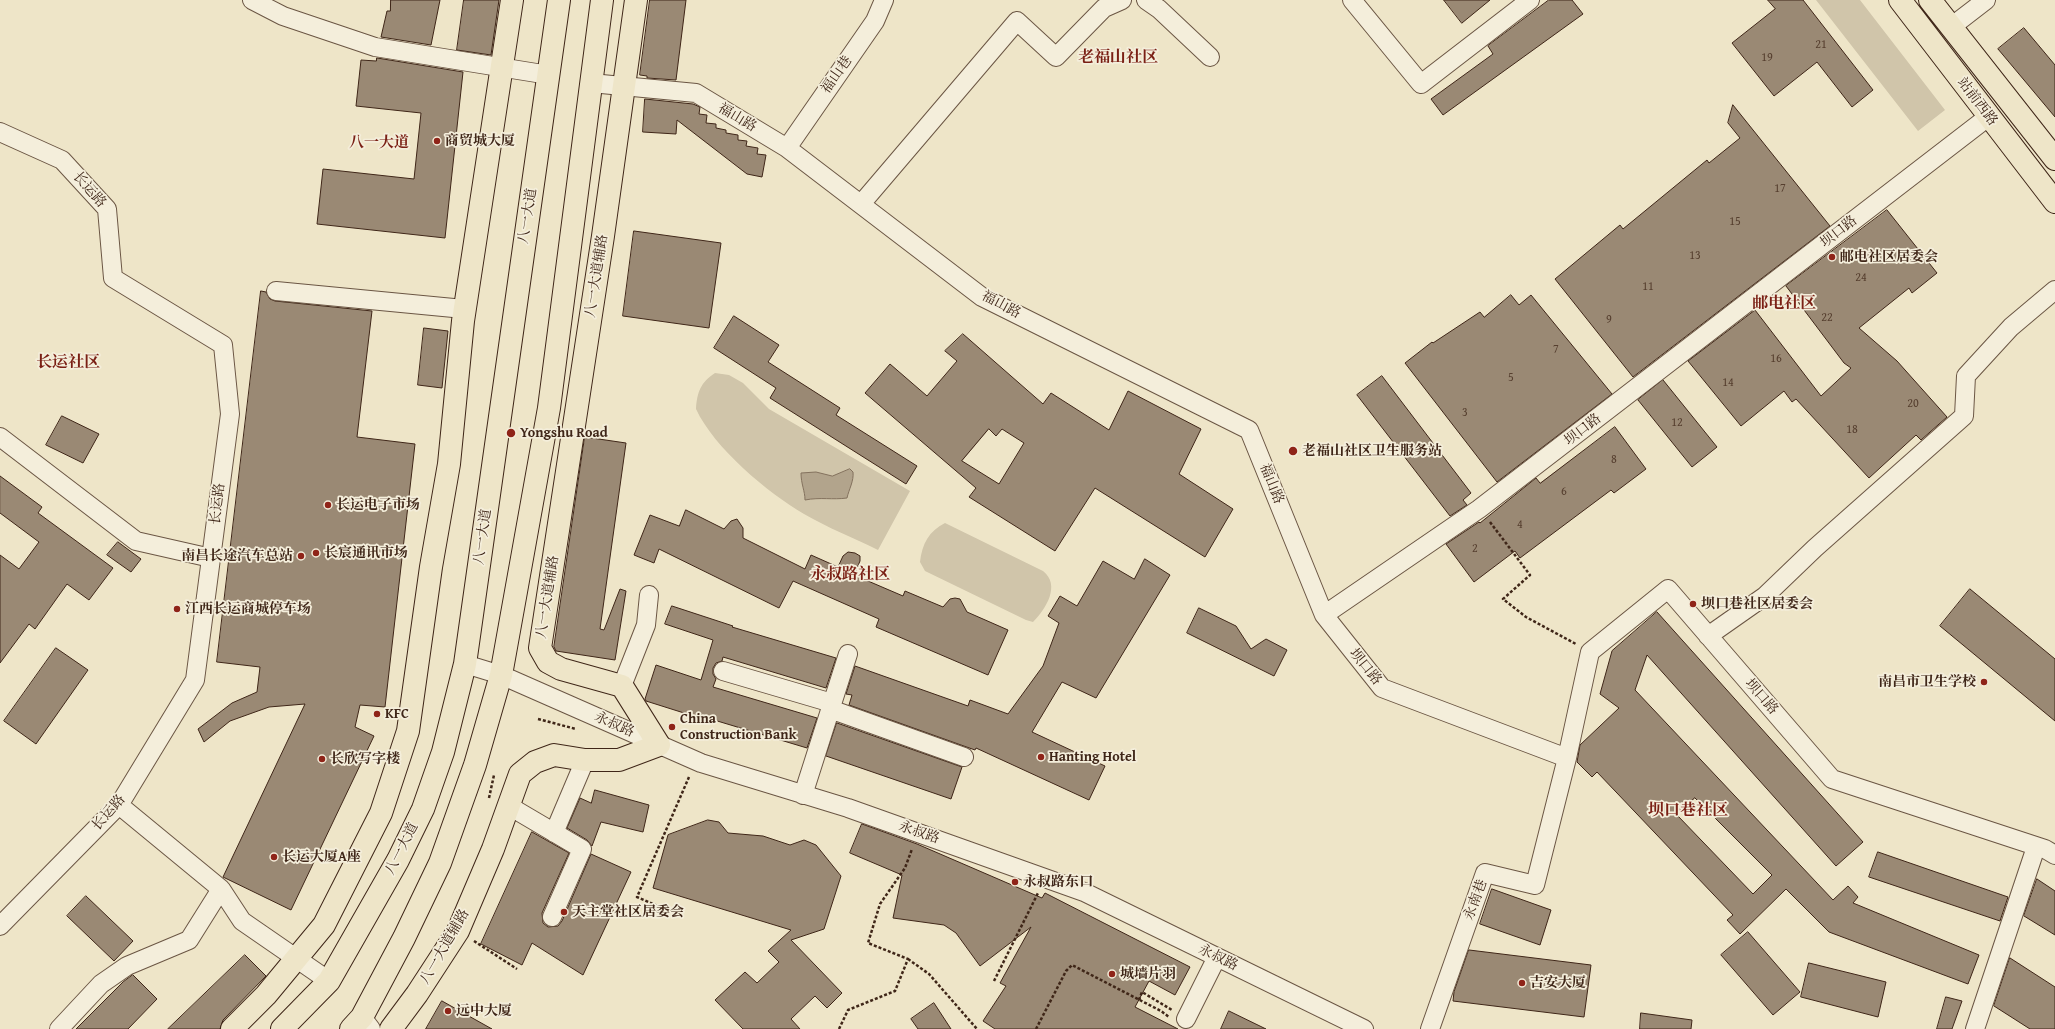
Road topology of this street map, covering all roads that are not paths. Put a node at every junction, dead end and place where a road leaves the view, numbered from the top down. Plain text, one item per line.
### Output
1 (252, 0) edge
2 (512, 0) edge
3 (559, 0) edge
4 (602, 0) edge
5 (636, 0) edge
6 (884, 0) edge
7 (1122, 0) edge
8 (1146, 0) edge
9 (1352, 0) edge
10 (1530, 0) edge
11 (1900, 0) edge
12 (1930, 0) edge
13 (1986, 0) edge
14 (1951, 28) junction
15 (1210, 56) dead end
16 (502, 68) junction
17 (549, 75) junction
18 (591, 83) junction
19 (624, 86) junction
20 (1988, 117) junction
21 (0, 132) edge
22 (787, 148) junction
23 (2055, 159) edge
24 (2055, 202) edge
25 (861, 204) junction
26 (2055, 290) edge
27 (276, 291) dead end
28 (464, 309) junction
29 (0, 437) edge
30 (211, 558) junction
31 (649, 595) dead end
32 (1324, 615) junction
33 (1708, 636) junction
34 (848, 654) dead end
35 (464, 664) junction
36 (723, 671) dead end
37 (501, 675) junction
38 (622, 686) junction
39 (831, 706) junction
40 (659, 745) junction
41 (964, 757) dead end
42 (1567, 758) junction
43 (585, 760) junction
44 (803, 794) junction
45 (119, 805) junction
46 (509, 806) junction
47 (554, 833) junction
48 (2036, 847) junction
49 (2055, 855) edge
50 (221, 889) junction
51 (552, 917) dead end
52 (0, 926) edge
53 (1217, 957) junction
54 (296, 959) junction
55 (329, 981) junction
56 (1179, 1019) road end
57 (361, 1025) edge
58 (59, 1029) edge
59 (232, 1029) edge
60 (282, 1029) edge
61 (391, 1029) edge
62 (1364, 1029) edge
63 (1430, 1029) edge
64 (1975, 1029) edge

1 - 16 street
2 - 16 main road
3 - 17 main road, 八一大道
4 - 18 main road
5 - 19 main road, 八一大道辅路
6 - 22 street, 福山巷
7 - 25 street
8 - 15 street
9 - 10 street
11 - 20 main road, 站前西路
12 - 14 main road, 站前西路
13 - 14 street
14 - 23 main road, 站前西路
16 - 17 street
16 - 28 main road
17 - 35 main road, 八一大道
18 - 19 street, 福山路
18 - 37 main road
19 - 22 street, 福山路
19 - 38 main road, 八一大道辅路
20 - 24 main road, 站前西路
20 - 32 street, 坝口路
21 - 30 street, 长运路
22 - 25 street, 福山路
25 - 32 street, 福山路
26 - 33 street
27 - 28 street
28 - 54 main road
29 - 30 street
30 - 45 street, 长运路
31 - 38 street
32 - 42 street, 坝口路
33 - 42 street, 坝口路
33 - 48 street, 坝口路
34 - 39 street
35 - 37 street, 永叔路
35 - 55 main road, 八一大道
36 - 39 street
37 - 40 street, 永叔路
37 - 57 main road
38 - 40 main road
39 - 41 street
39 - 44 street
40 - 43 main road, 八一大道辅路
40 - 44 street, 永叔路
42 - 63 street, 永南巷
43 - 46 main road, 八一大道辅路
43 - 47 street
44 - 53 street, 永叔路
45 - 50 street
45 - 52 street, 长运路
46 - 47 street
46 - 61 main road, 八一大道辅路
47 - 51 street
48 - 49 street, 坝口路
48 - 64 street
50 - 54 street
50 - 58 street
53 - 56 street
53 - 62 street, 永叔路
54 - 55 street
54 - 59 main road
55 - 60 main road, 八一大道

